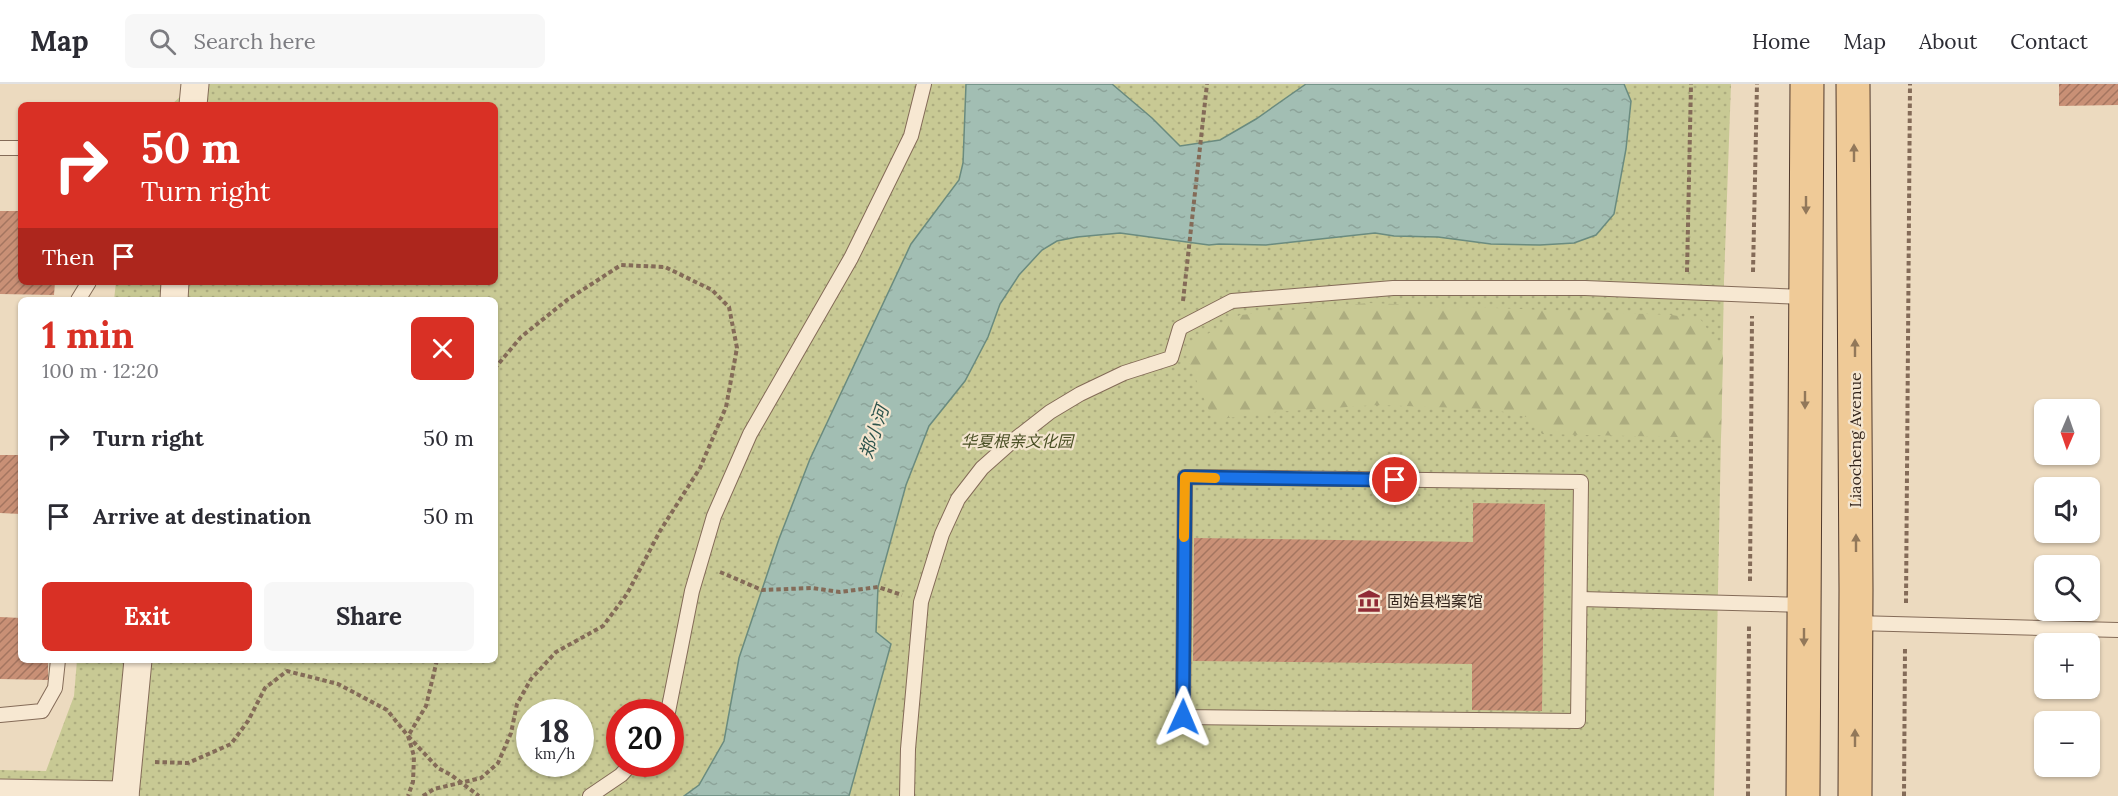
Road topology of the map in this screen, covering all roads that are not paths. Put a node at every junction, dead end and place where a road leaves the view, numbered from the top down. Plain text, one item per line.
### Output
1 (195, 84) edge
2 (924, 84) edge
3 (1807, 84) edge
4 (1853, 84) edge
5 (193, 102) edge
6 (0, 148) edge
7 (18, 148) edge
8 (1806, 297) junction
9 (1580, 599) junction
10 (1804, 605) junction
11 (1856, 623) junction
12 (2118, 630) edge
13 (58, 663) edge
14 (138, 663) edge
15 (671, 699) edge
16 (0, 716) edge
17 (619, 777) edge
18 (0, 793) edge
19 (125, 795) edge
20 (590, 796) edge
21 (906, 796) edge
22 (1803, 796) edge
23 (1855, 796) edge

1 - 5 street
2 - 15 lane
3 -> 8 main road
11 -> 4 main road, Liaocheng Avenue
6 - 7 lane
8 -> 10 main road
8 - 21 lane
9 - 9 lane
9 - 10 lane
10 -> 22 main road
11 - 12 lane
23 -> 11 main road, Liaocheng Avenue
13 - 16 lane
14 - 19 street
17 - 20 lane
18 - 19 street

